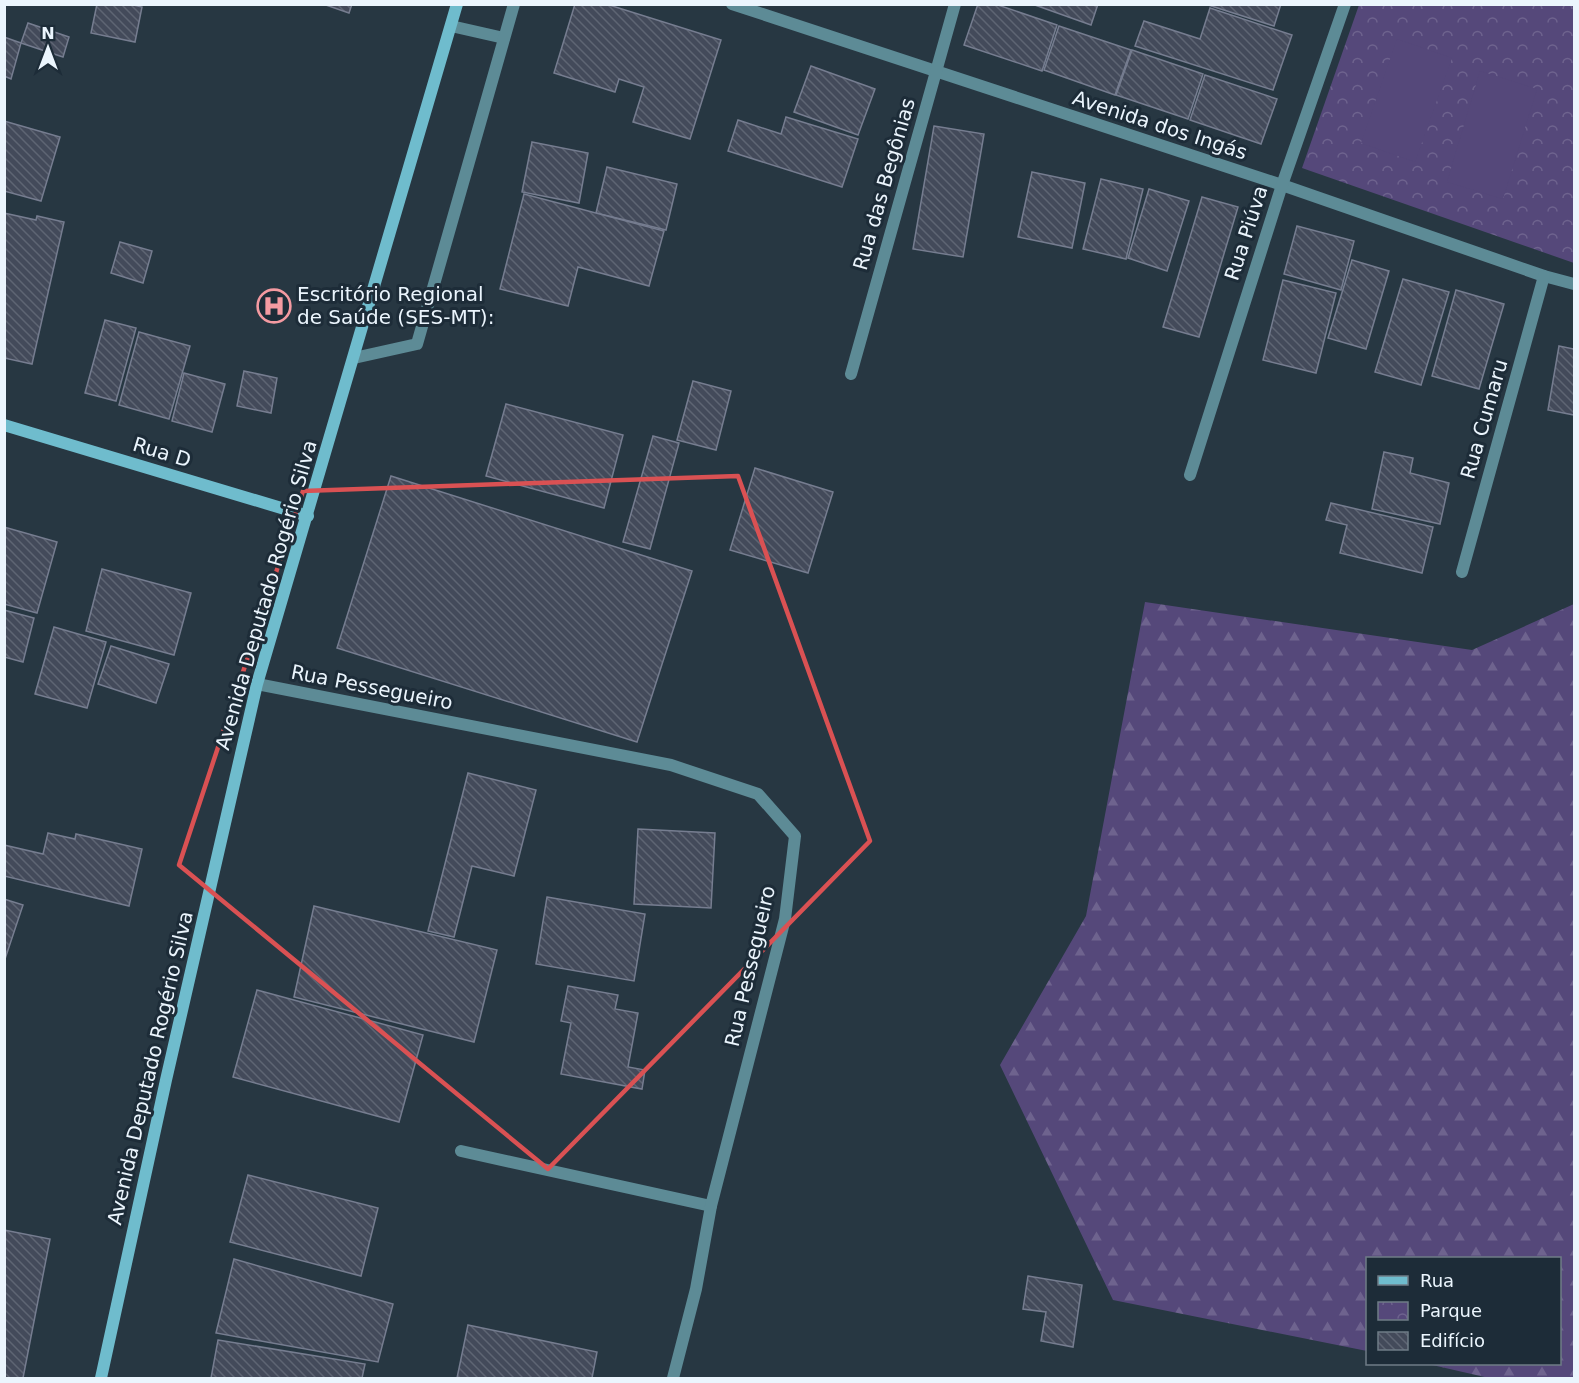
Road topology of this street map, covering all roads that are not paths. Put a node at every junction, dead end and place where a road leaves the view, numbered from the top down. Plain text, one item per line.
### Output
1 (457, 4) edge
2 (514, 4) edge
3 (732, 4) edge
4 (956, 4) edge
5 (1345, 4) edge
6 (451, 26) junction
7 (504, 38) junction
8 (935, 72) junction
9 (1282, 185) junction
10 (1544, 276) junction
11 (1575, 284) edge
12 (354, 358) junction
13 (850, 374) dead end
14 (4, 425) edge
15 (1190, 476) dead end
16 (308, 516) junction
17 (1461, 572) dead end
18 (257, 684) junction
19 (461, 1150) dead end
20 (711, 1206) junction
21 (101, 1378) edge
22 (673, 1378) edge

1 - 6 street, Avenida Deputado Rogério Silva
2 - 7 street
3 - 8 street, Avenida dos Ingás
4 - 8 street, Rua das Begônias
5 - 9 street, Rua Piúva
6 - 7 street
6 - 12 street, Avenida Deputado Rogério Silva
7 - 12 street
8 - 9 street, Avenida dos Ingás
8 - 13 street, Rua das Begônias
9 - 10 street, Avenida dos Ingás
9 - 15 street, Rua Piúva
10 - 11 street, Avenida dos Ingás
10 - 17 street, Rua Cumaru
12 - 16 street, Avenida Deputado Rogério Silva
14 - 16 street, Rua D
16 - 18 street, Avenida Deputado Rogério Silva
18 - 20 street, Rua Pessegueiro
18 - 21 street, Avenida Deputado Rogério Silva
19 - 20 street
20 - 22 street, Rua Pessegueiro

